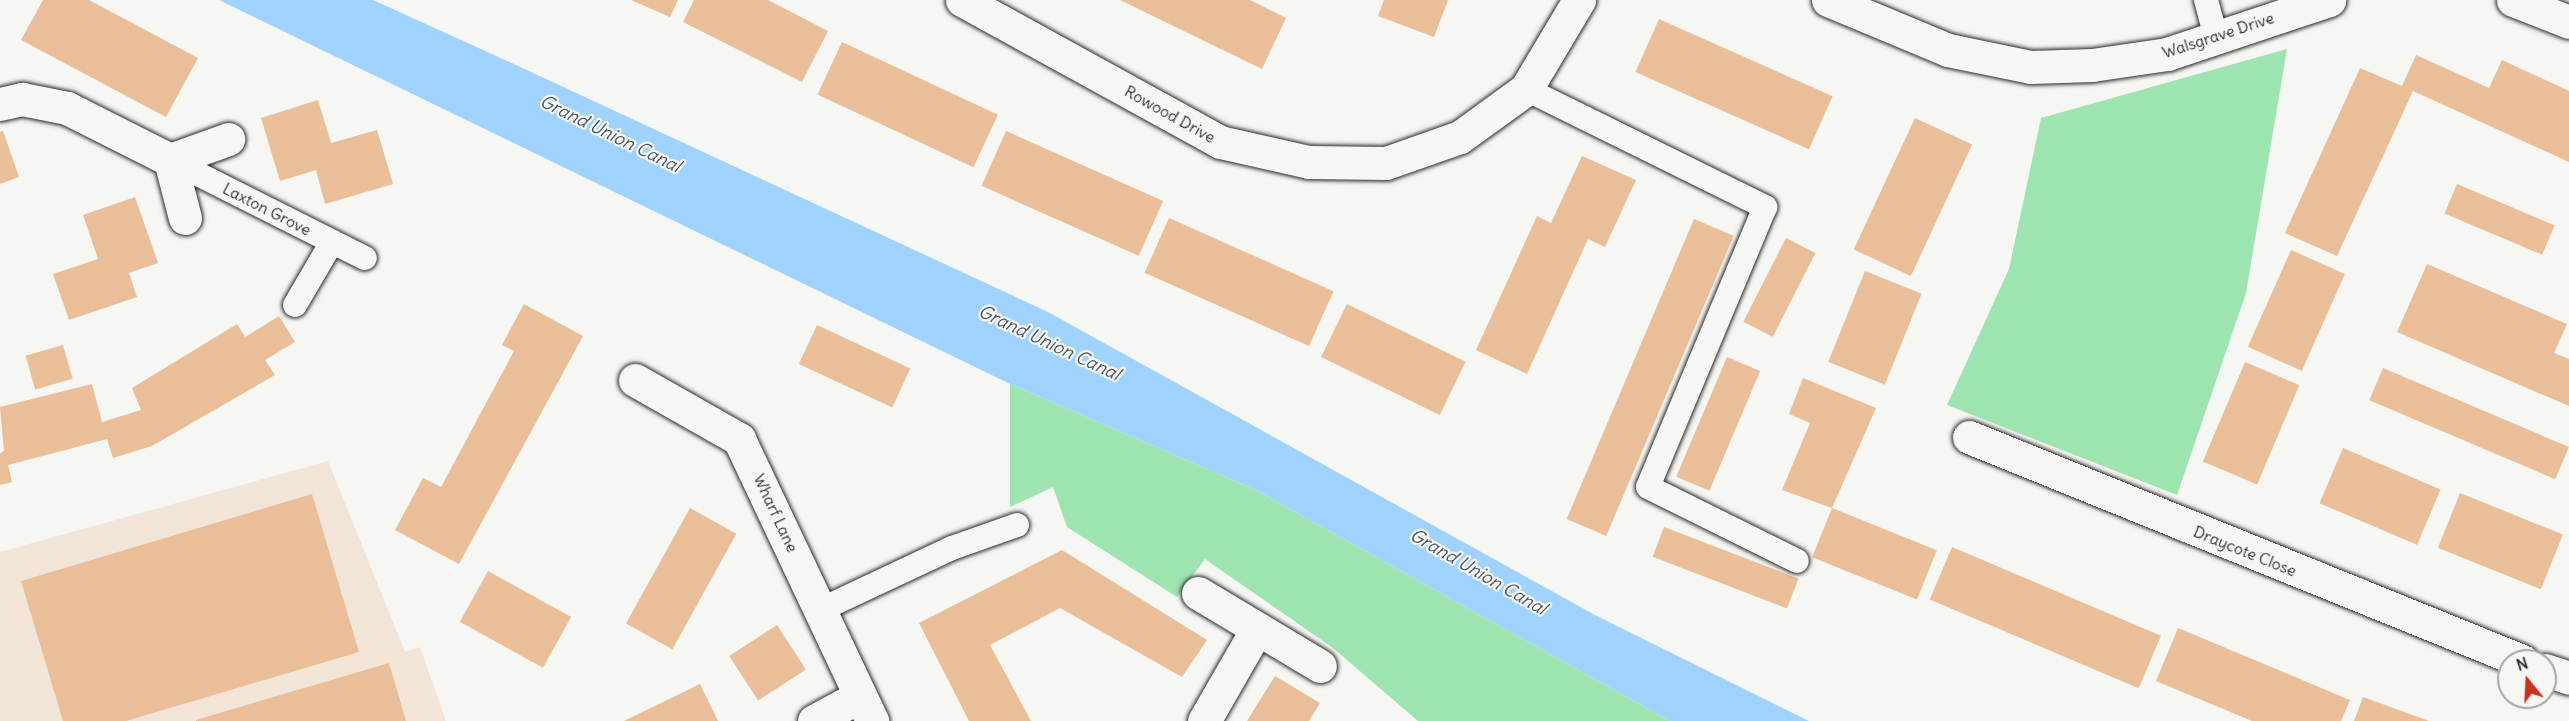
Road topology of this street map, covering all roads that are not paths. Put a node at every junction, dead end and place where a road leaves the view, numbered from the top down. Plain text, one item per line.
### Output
1 (962, 0) edge
2 (1579, 0) edge
3 (1828, 0) edge
4 (2206, 0) edge
5 (2329, 0) edge
6 (2517, 1) edge
7 (2569, 22) edge
8 (2216, 37) junction
9 (1526, 89) junction
10 (0, 104) edge
11 (228, 139) dead end
12 (170, 160) junction
13 (185, 218) dead end
14 (332, 242) junction
15 (365, 258) dead end
16 (295, 305) dead end
17 (635, 380) dead end
18 (1969, 437) dead end
19 (1017, 525) dead end
20 (1797, 561) dead end
21 (1198, 592) dead end
22 (820, 610) junction
23 (1257, 629) junction
24 (2497, 651) edge
25 (1320, 666) dead end
26 (866, 709) edge
27 (814, 721) edge
28 (1204, 721) edge

1 - 9 street, Rowood Drive
2 - 9 street, Rowood Drive
3 - 8 street, Walsgrave Drive
4 - 8 lane
5 - 8 street, Walsgrave Drive
6 - 7 street
9 - 20 lane
10 - 12 street, Laxton Grove
11 - 12 street
12 - 13 street
12 - 14 lane, Laxton Grove
14 - 15 lane, Laxton Grove
14 - 16 lane
17 - 22 street, Wharf Lane
18 - 24 street, Draycote Close
19 - 22 lane
21 - 23 street
22 - 26 street, Wharf Lane
23 - 25 street
23 - 28 street
26 - 27 street, Wharf Lane

